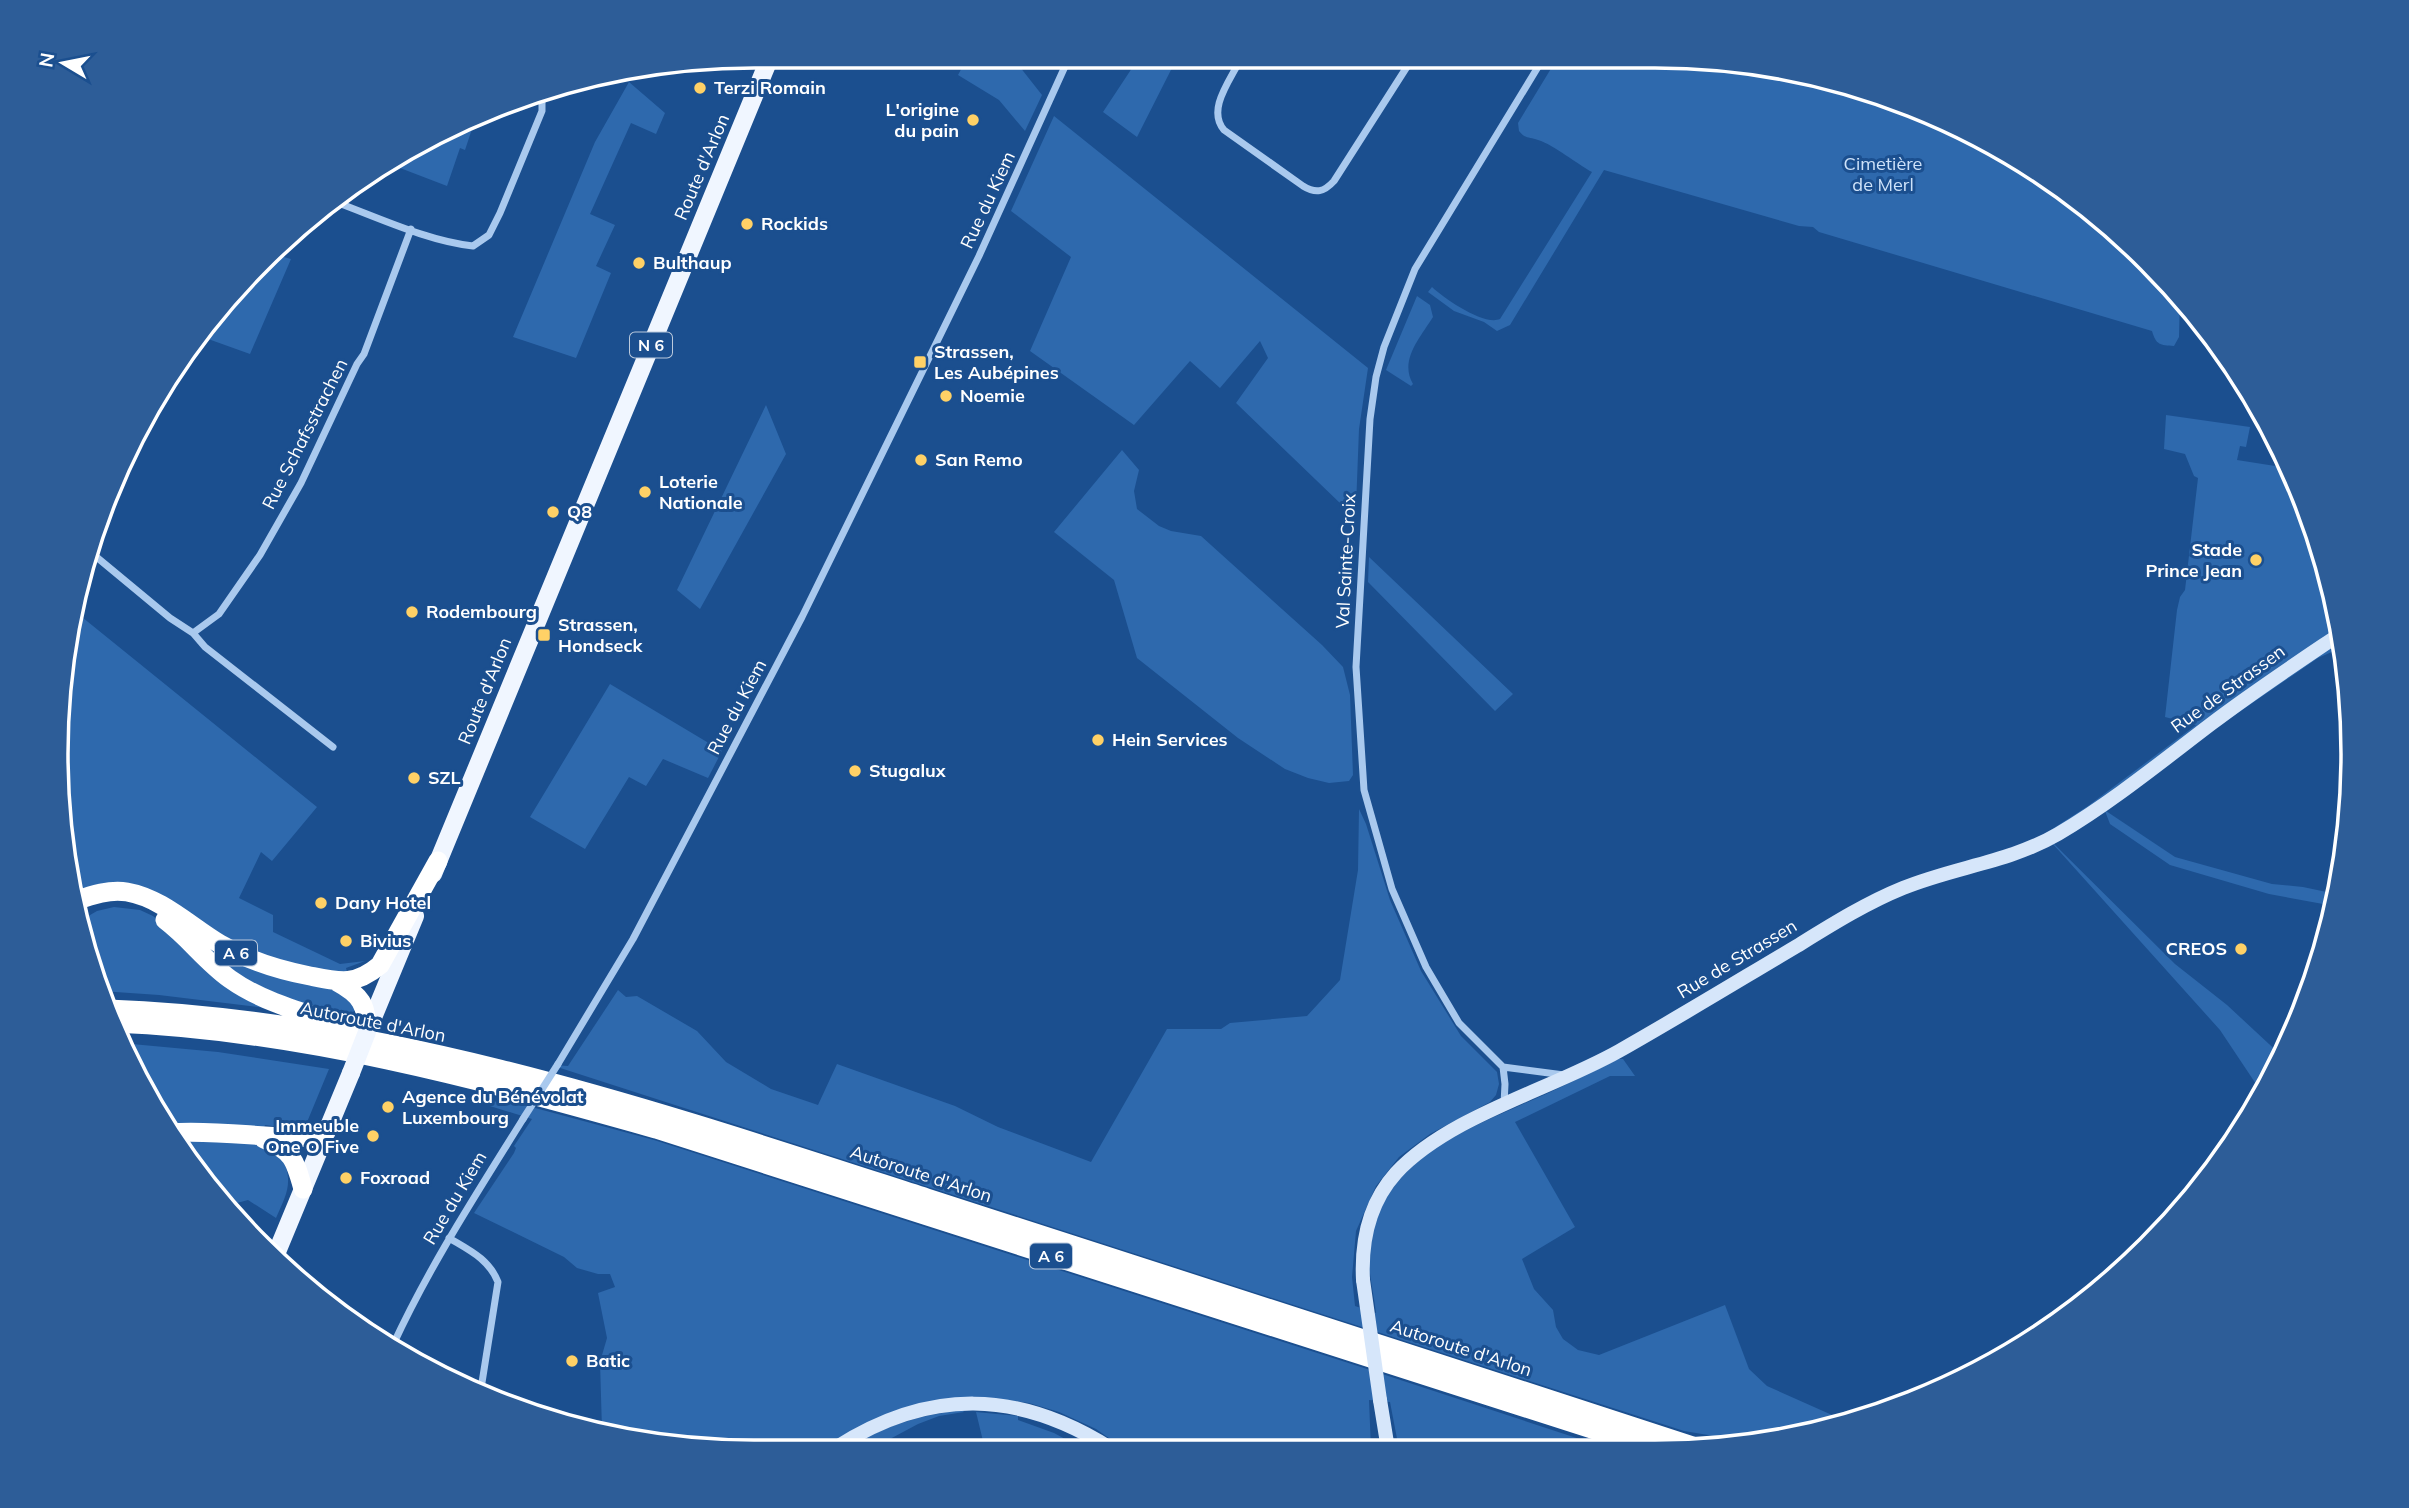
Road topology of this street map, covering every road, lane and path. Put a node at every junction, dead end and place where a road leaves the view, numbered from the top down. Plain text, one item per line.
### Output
1 (766, 68) edge
2 (1064, 68) edge
3 (1236, 68) edge
4 (1406, 68) edge
5 (1537, 68) edge
6 (542, 103) edge
7 (344, 205) edge
8 (411, 229) junction
9 (98, 558) edge
10 (193, 633) junction
11 (2331, 640) edge
12 (333, 747) dead end
13 (438, 861) junction
14 (84, 899) edge
15 (145, 899) junction
16 (85, 904) edge
17 (87, 911) edge
18 (337, 982) junction
19 (118, 1010) edge
20 (369, 1021) junction
21 (124, 1024) edge
22 (409, 1048) junction
23 (1503, 1067) junction
24 (1572, 1076) junction
25 (1504, 1106) junction
26 (183, 1134) edge
27 (257, 1136) junction
28 (324, 1137) junction
29 (303, 1189) junction
30 (449, 1238) junction
31 (279, 1248) edge
32 (396, 1339) edge
33 (482, 1383) edge
34 (1672, 1439) edge
35 (851, 1440) edge
36 (1096, 1440) edge
37 (1387, 1440) edge
38 (1626, 1440) edge

1 - 13 main road, Route d'Arlon / N 6
2 - 30 street, Rue du Kiem, bridge
3 - 4 street
5 - 23 street, Val Sainte-Croix
6 - 8 street
7 - 8 street
8 - 10 street, Rue Schafsstrachen
9 - 10 street
10 - 12 street
11 - 24 main road, Rue de Strassen
13 - 18 highway, A 6
13 - 20 main road, Route d'Arlon / N 6
14 - 15 highway, A 6
15 - 16 highway, A 6
15 - 18 highway, A 6
17 - 22 highway
18 - 20 highway, A 6
19 - 22 highway, Autoroute d'Arlon / A 6
20 - 28 main road, Route d'Arlon / N 6, bridge
21 - 38 highway, Autoroute d'Arlon / A 6
22 - 34 highway, Autoroute d'Arlon / A 6
23 - 24 street
23 - 25 street
24 - 25 main road, Rue de Strassen
25 - 37 main road, Rue de Strassen, bridge
26 - 27 highway
27 - 28 highway
27 - 29 highway
28 - 29 main road, Route d'Arlon / N 6
29 - 31 main road, Route d'Arlon / N 6
30 - 32 street, Rue du Kiem
30 - 33 street
35 - 36 main road

